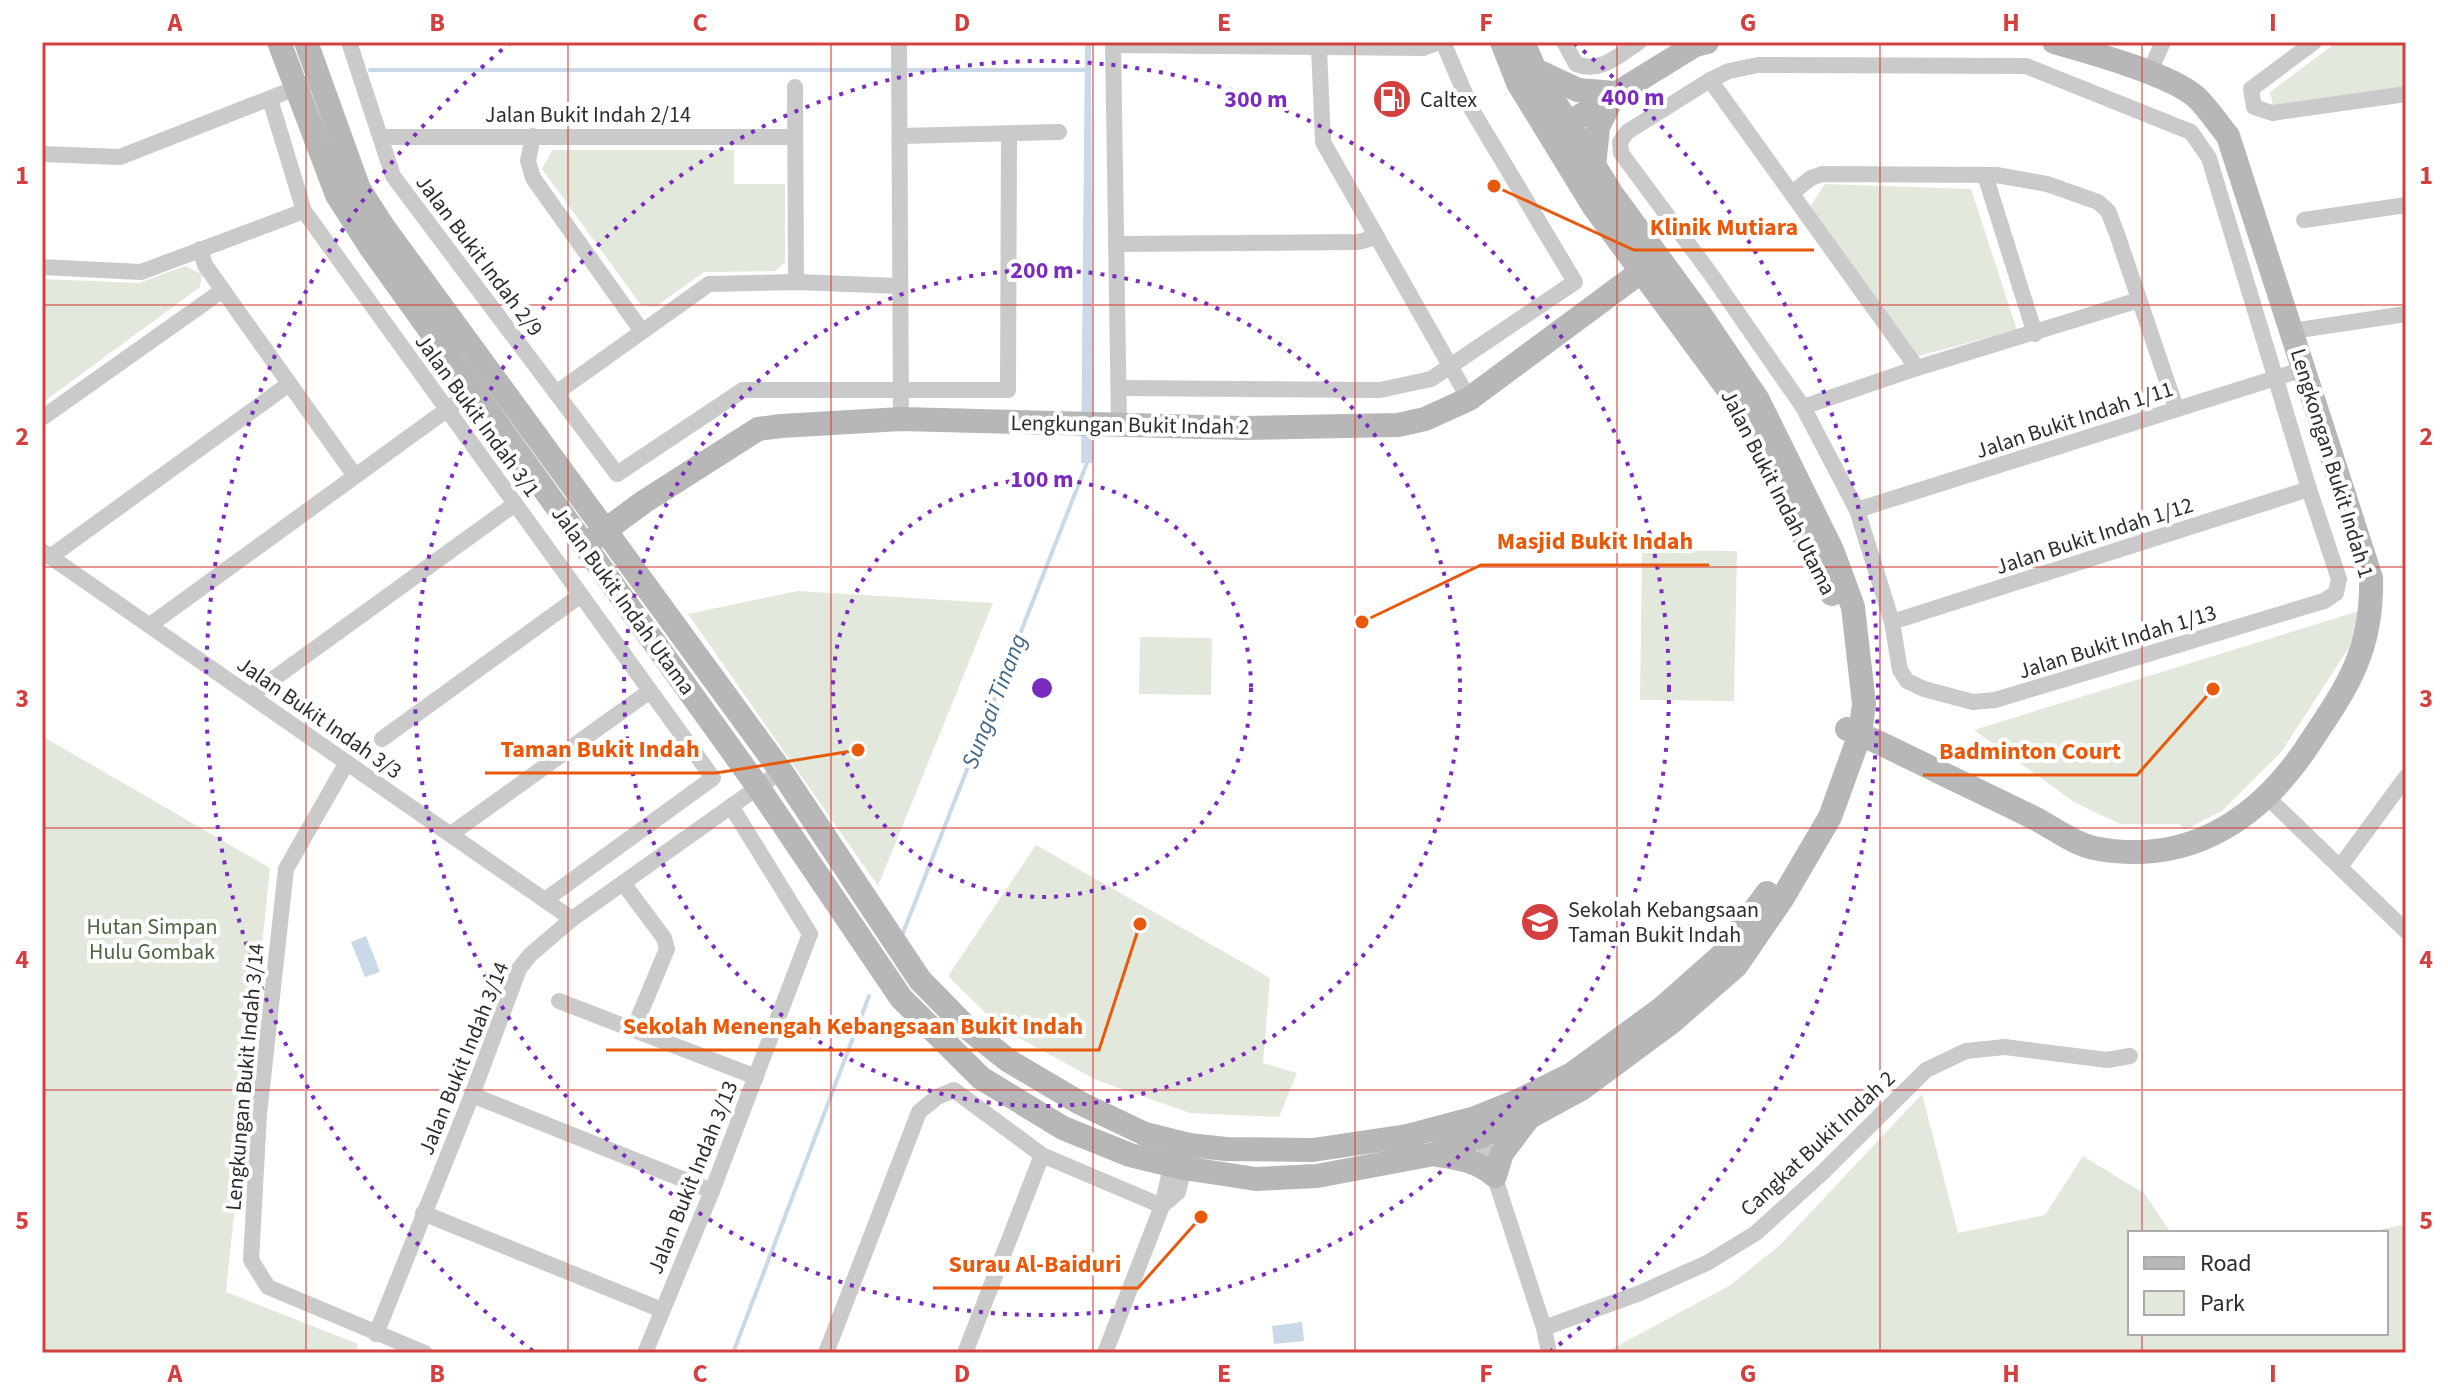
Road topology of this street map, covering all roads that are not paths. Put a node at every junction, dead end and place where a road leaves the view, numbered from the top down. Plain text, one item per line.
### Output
1 (279, 42) edge
2 (306, 42) edge
3 (349, 42) edge
4 (899, 42) edge
5 (1441, 42) edge
6 (1564, 42) edge
7 (1639, 42) edge
8 (1707, 42) edge
9 (2054, 42) edge
10 (2163, 42) edge
11 (2314, 42) edge
12 (1505, 43) edge
13 (1113, 44) edge
14 (1319, 47) junction
15 (1535, 70) junction
16 (2149, 73) junction
17 (1710, 80) junction
18 (308, 84) junction
19 (795, 87) dead end
20 (1615, 93) junction
21 (2406, 94) edge
22 (270, 99) junction
23 (1558, 130) junction
24 (1059, 132) dead end
25 (1009, 134) junction
26 (533, 136) junction
27 (901, 136) junction
28 (381, 137) junction
29 (795, 137) junction
30 (42, 154) edge
31 (1594, 167) junction
32 (1985, 175) junction
33 (1792, 193) junction
34 (2406, 205) edge
35 (304, 211) junction
36 (2304, 220) dead end
37 (1377, 237) junction
38 (1116, 244) junction
39 (1622, 246) junction
40 (200, 249) junction
41 (1650, 265) junction
42 (42, 267) edge
43 (796, 282) junction
44 (899, 286) junction
45 (223, 290) junction
46 (2139, 300) junction
47 (1592, 307) junction
48 (2406, 314) edge
49 (1673, 315) junction
50 (641, 330) junction
51 (2292, 331) junction
52 (2035, 334) junction
53 (1450, 367) junction
54 (1917, 368) junction
55 (2304, 369) junction
56 (2276, 378) junction
57 (289, 384) junction
58 (1119, 388) junction
59 (901, 389) junction
60 (474, 390) junction
61 (556, 393) junction
62 (1469, 399) junction
63 (1803, 407) junction
64 (2176, 408) junction
65 (446, 410) junction
66 (42, 418) edge
67 (901, 419) junction
68 (1119, 425) junction
69 (355, 476) junction
70 (2309, 489) junction
71 (581, 498) junction
72 (645, 501) junction
73 (515, 504) junction
74 (1857, 510) junction
75 (605, 530) junction
76 (585, 545) junction
77 (46, 554) edge
78 (631, 566) junction
79 (581, 595) junction
80 (1892, 622) junction
81 (150, 625) junction
82 (650, 691) junction
83 (251, 695) junction
84 (1852, 731) junction
85 (382, 739) dead end
86 (346, 764) junction
87 (781, 771) junction
88 (2406, 777) edge
89 (758, 787) junction
90 (2267, 797) junction
91 (731, 806) junction
92 (451, 834) junction
93 (2340, 867) junction
94 (623, 883) junction
95 (545, 900) junction
96 (572, 919) junction
97 (2406, 931) edge
98 (559, 1001) dead end
99 (634, 1028) junction
100 (2130, 1056) dead end
101 (756, 1077) junction
102 (472, 1095) junction
103 (1528, 1118) junction
104 (1479, 1128) junction
105 (1434, 1154) junction
106 (1042, 1155) junction
107 (1180, 1155) junction
108 (1495, 1176) junction
109 (712, 1191) junction
110 (1162, 1206) junction
111 (423, 1213) junction
112 (662, 1310) junction
113 (1544, 1328) junction
114 (376, 1334) junction
115 (425, 1353) edge
116 (645, 1353) edge
117 (826, 1353) edge
118 (965, 1353) edge
119 (1105, 1353) edge
120 (1549, 1353) edge

1 - 18 street, Jalan Bukit Indah Utama
2 - 18 street, Jalan Bukit Indah Utama
3 - 28 street, Jalan Bukit Indah 2/9
4 - 27 street
5 - 14 street
5 - 53 street
6 - 7 street
8 - 20 street
9 - 16 street, Lengkongan Bukit Indah 1
10 - 16 street
11 - 21 street
12 - 15 street, Jalan Bukit Indah Utama
12 - 23 street, Jalan Bukit Indah Utama
13 - 14 street
13 - 38 street
14 - 37 street
15 - 20 street
15 - 23 street, Jalan Bukit Indah Utama
16 - 51 street, Lengkongan Bukit Indah 1
17 - 33 street
17 - 56 street
17 - 63 street
18 - 22 street
18 - 60 street, Jalan Bukit Indah Utama
18 - 71 street, Jalan Bukit Indah Utama
19 - 29 street
20 - 23 street
20 - 31 street
22 - 30 street
22 - 35 street, Jalan Bukit Indah 3/1
23 - 31 street, Jalan Bukit Indah Utama
23 - 39 street, Jalan Bukit Indah Utama
24 - 25 street
25 - 27 street
25 - 59 street
26 - 28 street, Jalan Bukit Indah 2/14
26 - 29 street, Jalan Bukit Indah 2/14
26 - 50 street
27 - 44 street
28 - 61 street, Jalan Bukit Indah 2/9
29 - 43 street
31 - 41 street, Jalan Bukit Indah Utama
32 - 33 street
32 - 46 street
32 - 52 street
33 - 54 street
34 - 36 street
35 - 40 street
35 - 65 street, Jalan Bukit Indah 3/1
37 - 38 street
37 - 53 street
38 - 58 street
39 - 41 street, Jalan Bukit Indah Utama
39 - 47 street
40 - 42 street
40 - 45 street
41 - 47 street, Lengkungan Bukit Indah 2
41 - 49 street, Jalan Bukit Indah Utama
41 - 84 street, Jalan Bukit Indah Utama
43 - 44 street
43 - 50 street
44 - 59 street
45 - 57 street
45 - 66 street
46 - 52 street
46 - 64 street
47 - 49 street
47 - 62 street, Lengkungan Bukit Indah 2
48 - 51 street
49 - 84 street, Jalan Bukit Indah Utama
50 - 61 street
51 - 55 street, Lengkongan Bukit Indah 1
52 - 54 street
53 - 58 street
53 - 62 street
54 - 63 street
55 - 56 street, Jalan Bukit Indah 1/11
55 - 90 street, Lengkongan Bukit Indah 1
56 - 64 street, Jalan Bukit Indah 1/11
56 - 70 street
57 - 69 street
57 - 77 street
58 - 68 street
59 - 61 street, Jalan Bukit Indah 2/9
59 - 67 street
60 - 65 street
60 - 76 street, Jalan Bukit Indah Utama
62 - 68 street, Lengkungan Bukit Indah 2
63 - 74 street
64 - 74 street, Jalan Bukit Indah 1/11
65 - 69 street
65 - 73 street, Jalan Bukit Indah 3/1
67 - 68 street, Lengkungan Bukit Indah 2
67 - 72 street, Lengkungan Bukit Indah 2
69 - 81 street
70 - 80 street, Jalan Bukit Indah 1/12
70 - 80 street, Jalan Bukit Indah 1/13
71 - 72 street
71 - 75 street, Jalan Bukit Indah Utama
72 - 75 street, Lengkungan Bukit Indah 2
72 - 78 street
73 - 79 street, Jalan Bukit Indah 3/1
73 - 83 street
74 - 80 street
75 - 76 street, Lengkungan Bukit Indah 2
75 - 78 street, Jalan Bukit Indah Utama
76 - 89 street, Jalan Bukit Indah Utama
77 - 81 street, Jalan Bukit Indah 3/3
78 - 87 street, Jalan Bukit Indah Utama
79 - 82 street, Jalan Bukit Indah 3/1
79 - 85 street
81 - 83 street, Jalan Bukit Indah 3/3
82 - 92 street
82 - 95 street, Jalan Bukit Indah 3/1
83 - 86 street, Jalan Bukit Indah 3/3
84 - 90 street, Lengkongan Bukit Indah 1
84 - 103 street, Jalan Bukit Indah Utama
84 - 104 street, Jalan Bukit Indah Utama
86 - 92 street, Jalan Bukit Indah 3/3
86 - 114 street, Lengkungan Bukit Indah 3/14
87 - 89 street, Jalan Bukit Indah 3/14
87 - 107 street, Jalan Bukit Indah Utama
88 - 93 street
89 - 91 street, Jalan Bukit Indah 3/14
89 - 107 street, Jalan Bukit Indah Utama
90 - 93 street
91 - 94 street, Jalan Bukit Indah 3/14
91 - 101 street, Jalan Bukit Indah 3/13
92 - 95 street, Jalan Bukit Indah 3/3
93 - 97 street
94 - 96 street, Jalan Bukit Indah 3/14
94 - 99 street
95 - 96 street, Jalan Bukit Indah 3/3
96 - 102 street, Jalan Bukit Indah 3/14
98 - 99 street
99 - 101 street
100 - 113 street, Cangkat Bukit Indah 2
101 - 109 street, Jalan Bukit Indah 3/13
102 - 109 street
102 - 111 street, Jalan Bukit Indah 3/14
103 - 104 street, Jalan Bukit Indah Utama
103 - 108 street
104 - 105 street, Jalan Bukit Indah Utama
104 - 107 street, Jalan Bukit Indah Utama
104 - 108 street
105 - 107 street, Jalan Bukit Indah Utama
105 - 108 street
106 - 110 street
106 - 117 street
106 - 118 street
107 - 110 street
108 - 113 street
109 - 112 street, Jalan Bukit Indah 3/13
110 - 119 street
111 - 112 street
111 - 114 street, Jalan Bukit Indah 3/14
112 - 116 street, Jalan Bukit Indah 3/13
113 - 120 street
114 - 115 street, Lengkungan Bukit Indah 3/14

